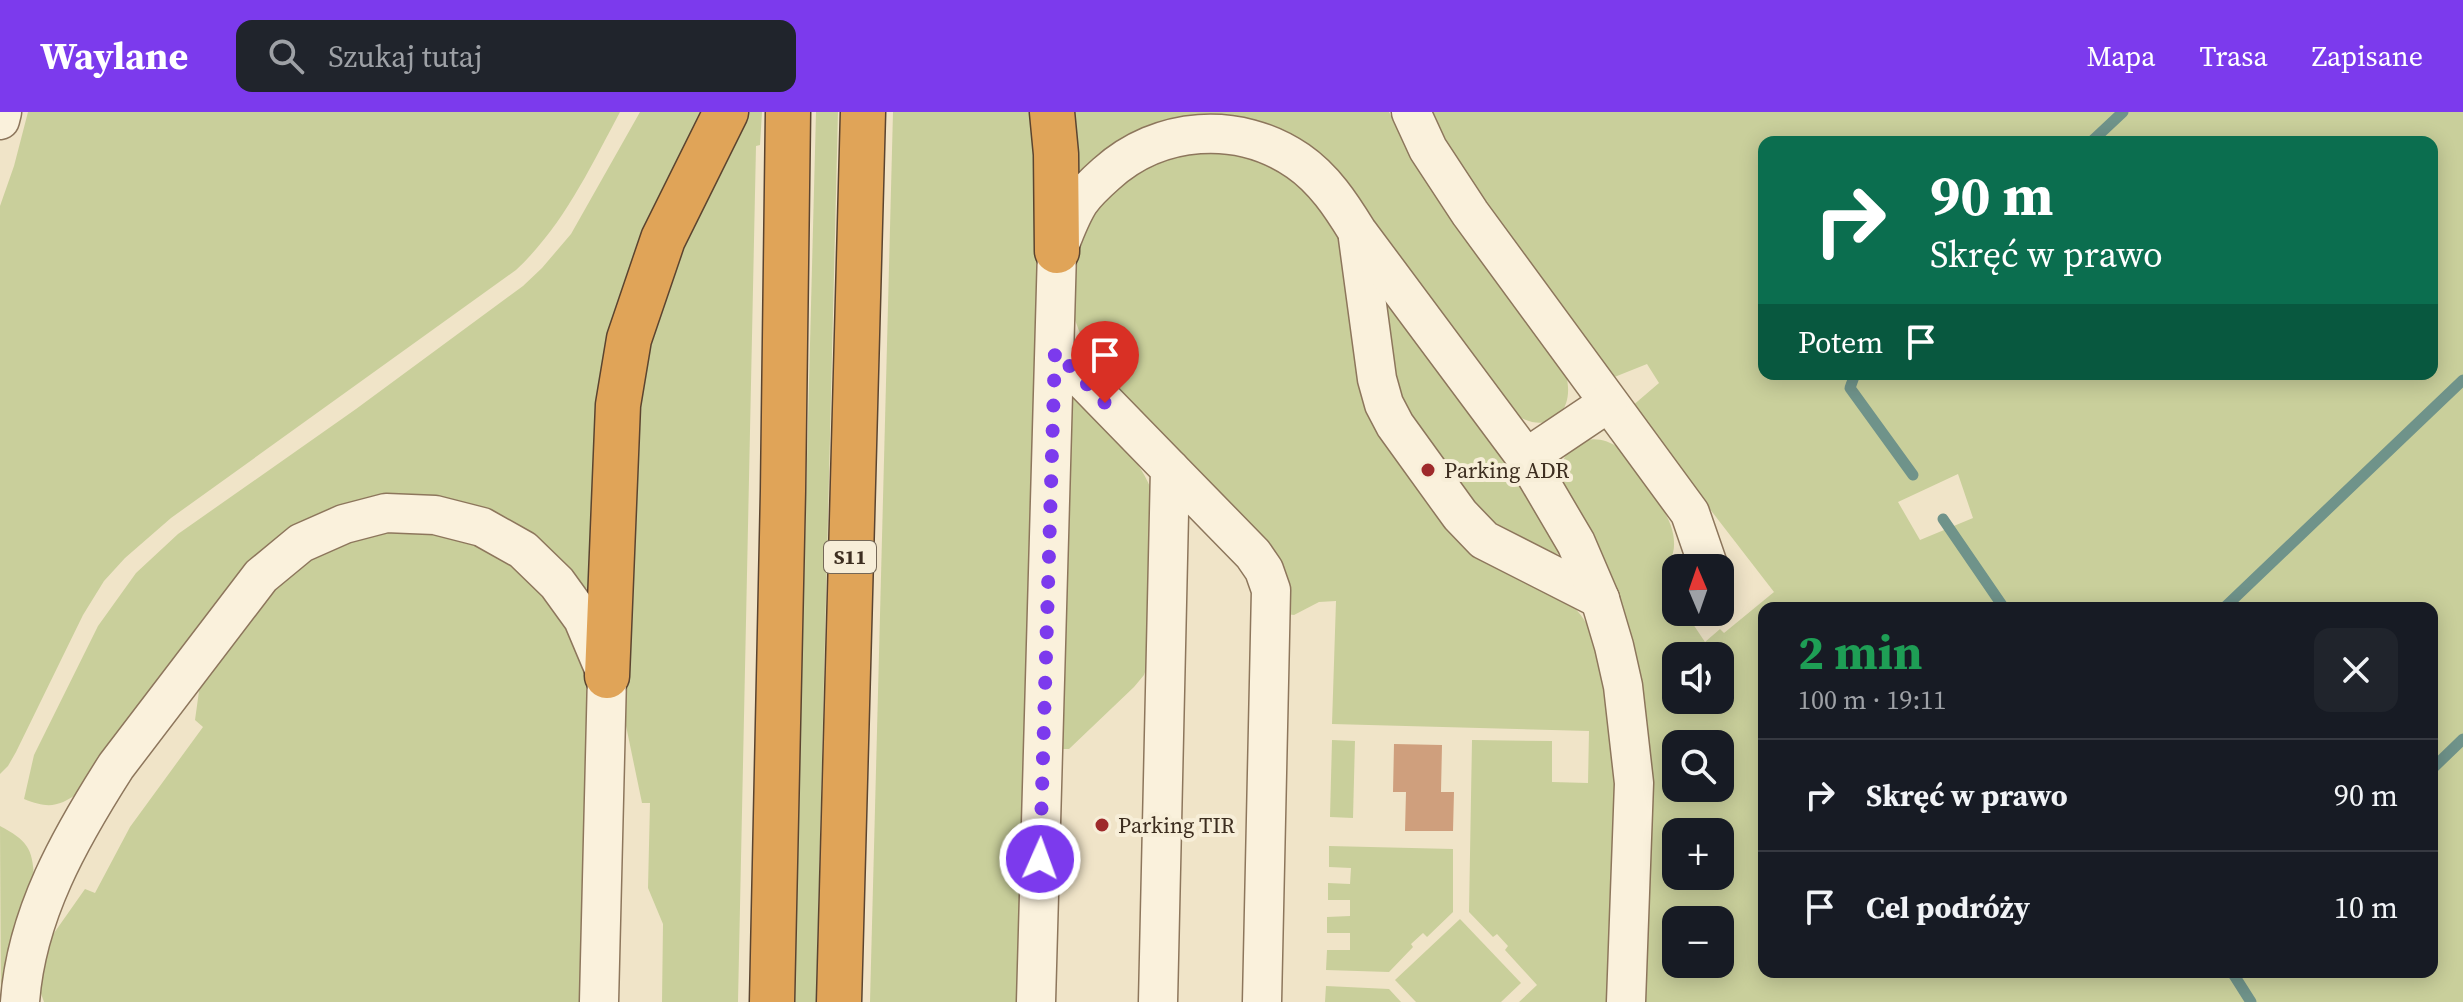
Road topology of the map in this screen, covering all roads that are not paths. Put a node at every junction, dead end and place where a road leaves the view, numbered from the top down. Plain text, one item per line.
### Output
1 (2, 112) edge
2 (726, 112) edge
3 (788, 112) edge
4 (863, 112) edge
5 (1052, 112) edge
6 (1411, 112) edge
7 (0, 120) edge
8 (1357, 231) junction
9 (1057, 251) junction
10 (1055, 351) junction
11 (1608, 403) junction
12 (1526, 458) junction
13 (1170, 469) junction
14 (1704, 554) edge
15 (1600, 599) junction
16 (607, 676) junction
17 (20, 1002) edge
18 (599, 1002) edge
19 (772, 1002) edge
20 (839, 1002) edge
21 (1036, 1002) edge
22 (1158, 1002) edge
23 (1262, 1002) edge
24 (1626, 1002) edge

1 - 7 street
2 - 16 highway
3 - 19 highway
4 - 20 highway, S11
5 - 9 highway
6 - 11 street
8 - 9 street
8 - 12 street
8 - 15 street
9 - 10 street
10 - 13 street
10 - 21 street
11 - 12 street
11 - 14 street
12 - 15 street
13 - 22 street
13 - 23 street
15 - 24 street
16 - 17 street
16 - 18 street

